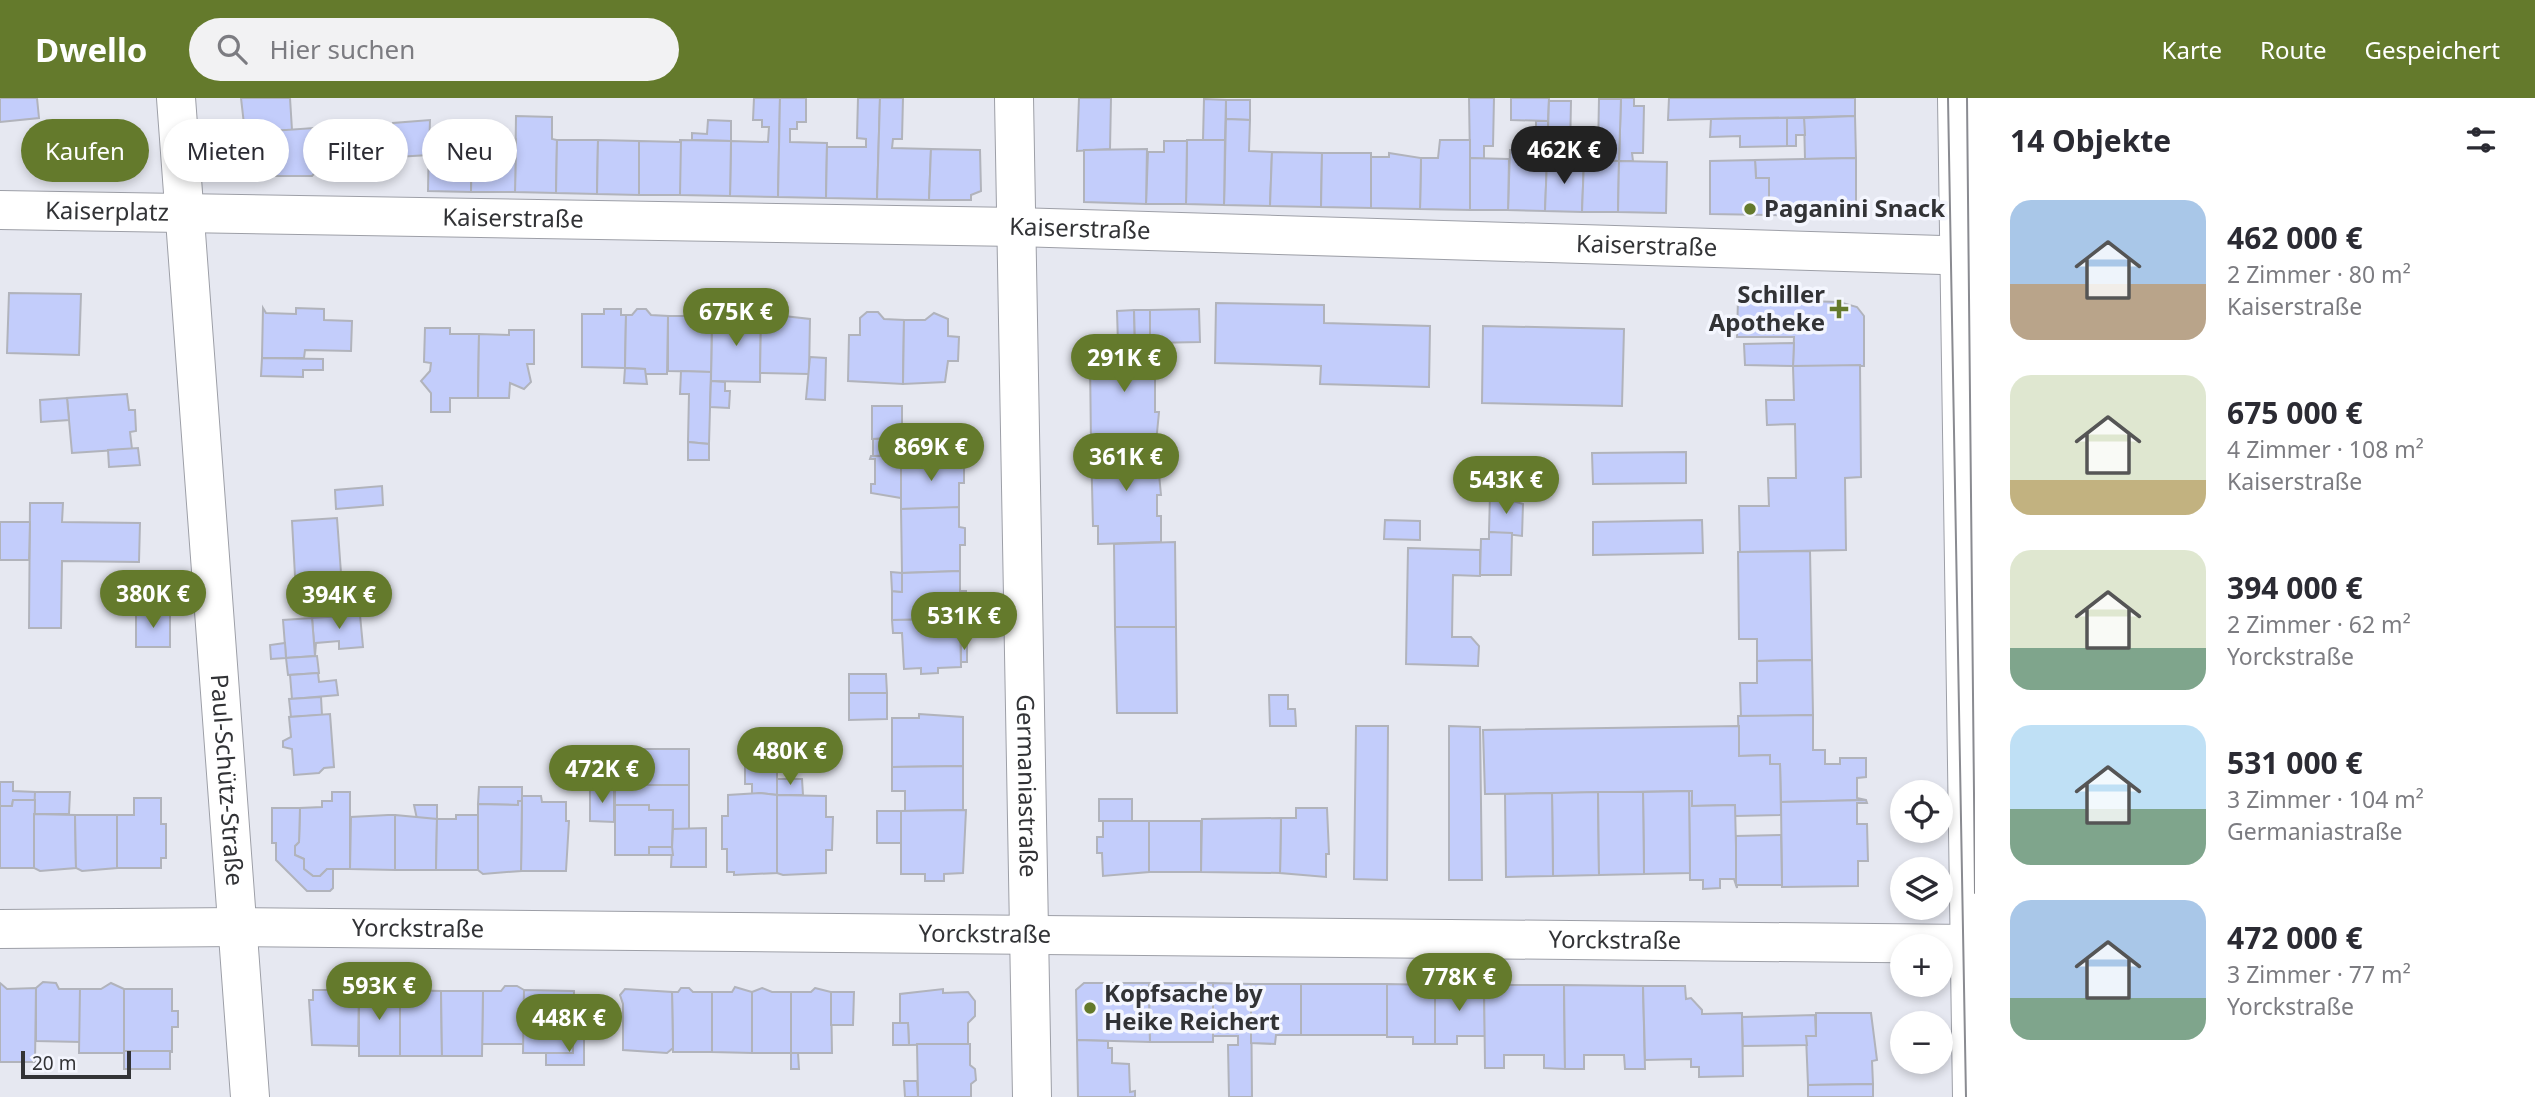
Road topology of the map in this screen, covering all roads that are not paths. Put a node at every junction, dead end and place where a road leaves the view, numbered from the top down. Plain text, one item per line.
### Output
1 (176, 98) edge
2 (1014, 98) edge
3 (1957, 98) edge
4 (0, 210) edge
5 (184, 213) junction
6 (1016, 227) junction
7 (1968, 256) edge
8 (237, 927) junction
9 (0, 929) edge
10 (1030, 933) junction
11 (1971, 943) junction
12 (250, 1097) edge
13 (1032, 1097) edge
14 (1972, 1097) edge

1 - 5 street, Kaiserplatz
2 - 6 street, Germaniastraße
3 - 7 street
4 - 5 street, Kaiserplatz
5 - 6 street, Kaiserstraße
5 - 8 street, Paul-Schütz-Straße
6 - 7 street, Kaiserstraße
6 - 10 street, Germaniastraße
7 - 11 street
8 - 9 street, Yorckstraße
8 - 10 street, Yorckstraße
8 - 12 street, Paul-Schütz-Straße
10 - 11 street, Yorckstraße
10 - 13 street, Germaniastraße
11 - 14 street

